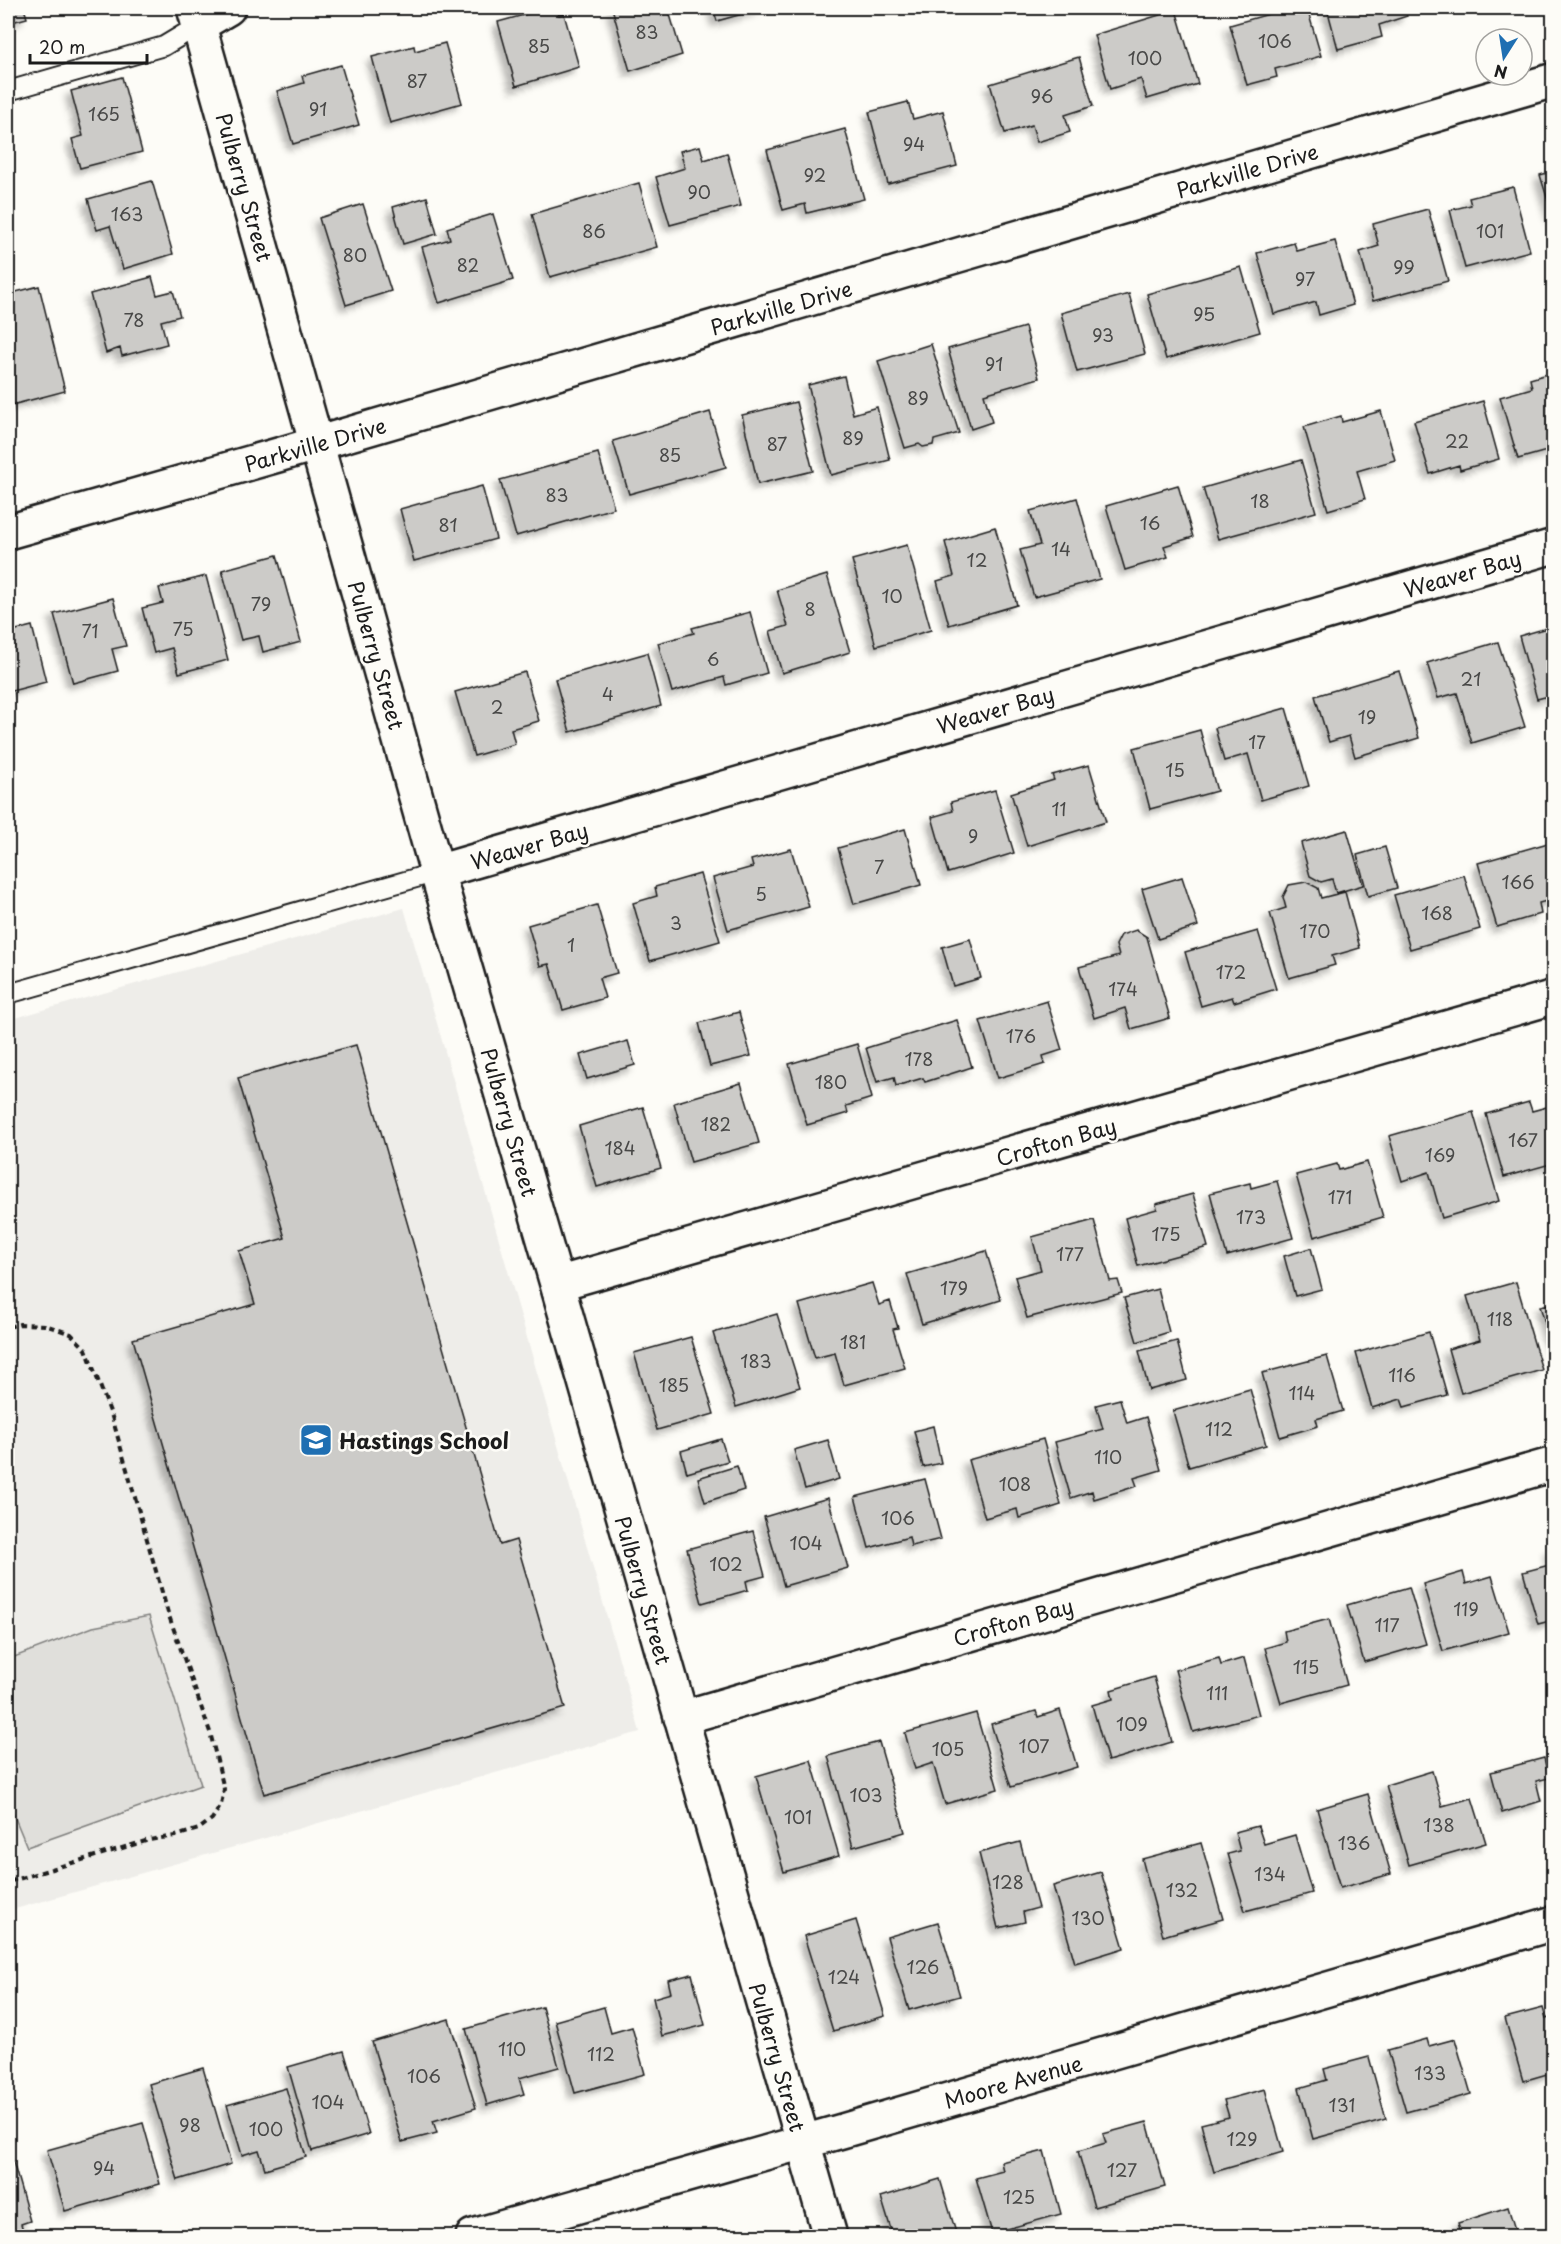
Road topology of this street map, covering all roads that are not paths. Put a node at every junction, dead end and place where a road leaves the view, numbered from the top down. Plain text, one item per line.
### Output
1 (228, 8) edge
2 (196, 16) edge
3 (1554, 80) edge
4 (8, 91) edge
5 (318, 444) junction
6 (8, 532) edge
7 (1554, 546) edge
8 (437, 872) junction
9 (8, 994) edge
10 (1554, 997) edge
11 (557, 1284) junction
12 (1554, 1464) edge
13 (681, 1718) junction
14 (1554, 1923) edge
15 (802, 2143) junction
16 (472, 2236) edge
17 (830, 2236) edge

1 - 2 street
2 - 4 lane
2 - 5 street, Pulberry Street
3 - 5 street, Parkville Drive
5 - 6 street, Parkville Drive
5 - 8 street, Pulberry Street
7 - 8 street, Weaver Bay
8 - 9 lane
8 - 11 street, Pulberry Street
10 - 11 street, Crofton Bay
11 - 13 street, Pulberry Street
12 - 13 street, Crofton Bay
13 - 15 street, Pulberry Street
14 - 15 street, Moore Avenue
15 - 16 street, Moore Avenue
15 - 17 street, Pulberry Street

